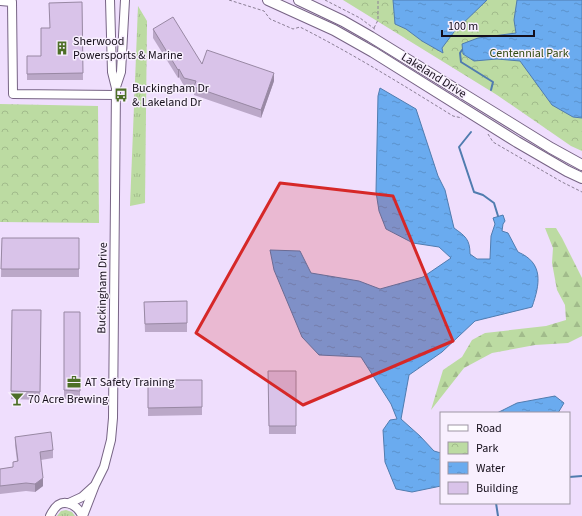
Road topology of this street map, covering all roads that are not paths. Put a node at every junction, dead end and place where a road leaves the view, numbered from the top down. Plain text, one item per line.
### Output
1 (110, 0) edge
2 (125, 0) edge
3 (268, 0) edge
4 (299, 0) edge
5 (0, 1) edge
6 (116, 92) junction
7 (582, 165) edge
8 (582, 178) edge
9 (95, 485) junction
10 (69, 503) junction
11 (50, 516) edge
12 (83, 516) edge

1 - 6 street, Buckingham Drive
2 - 6 street, Buckingham Drive
3 - 8 main road, Lakeland Drive
4 - 7 main road, Lakeland Drive
5 - 6 street
6 - 9 street, Buckingham Drive
9 - 10 street, Buckingham Drive
9 - 12 street, Buckingham Drive
10 - 11 street, Buckingham Drive
10 - 12 street

